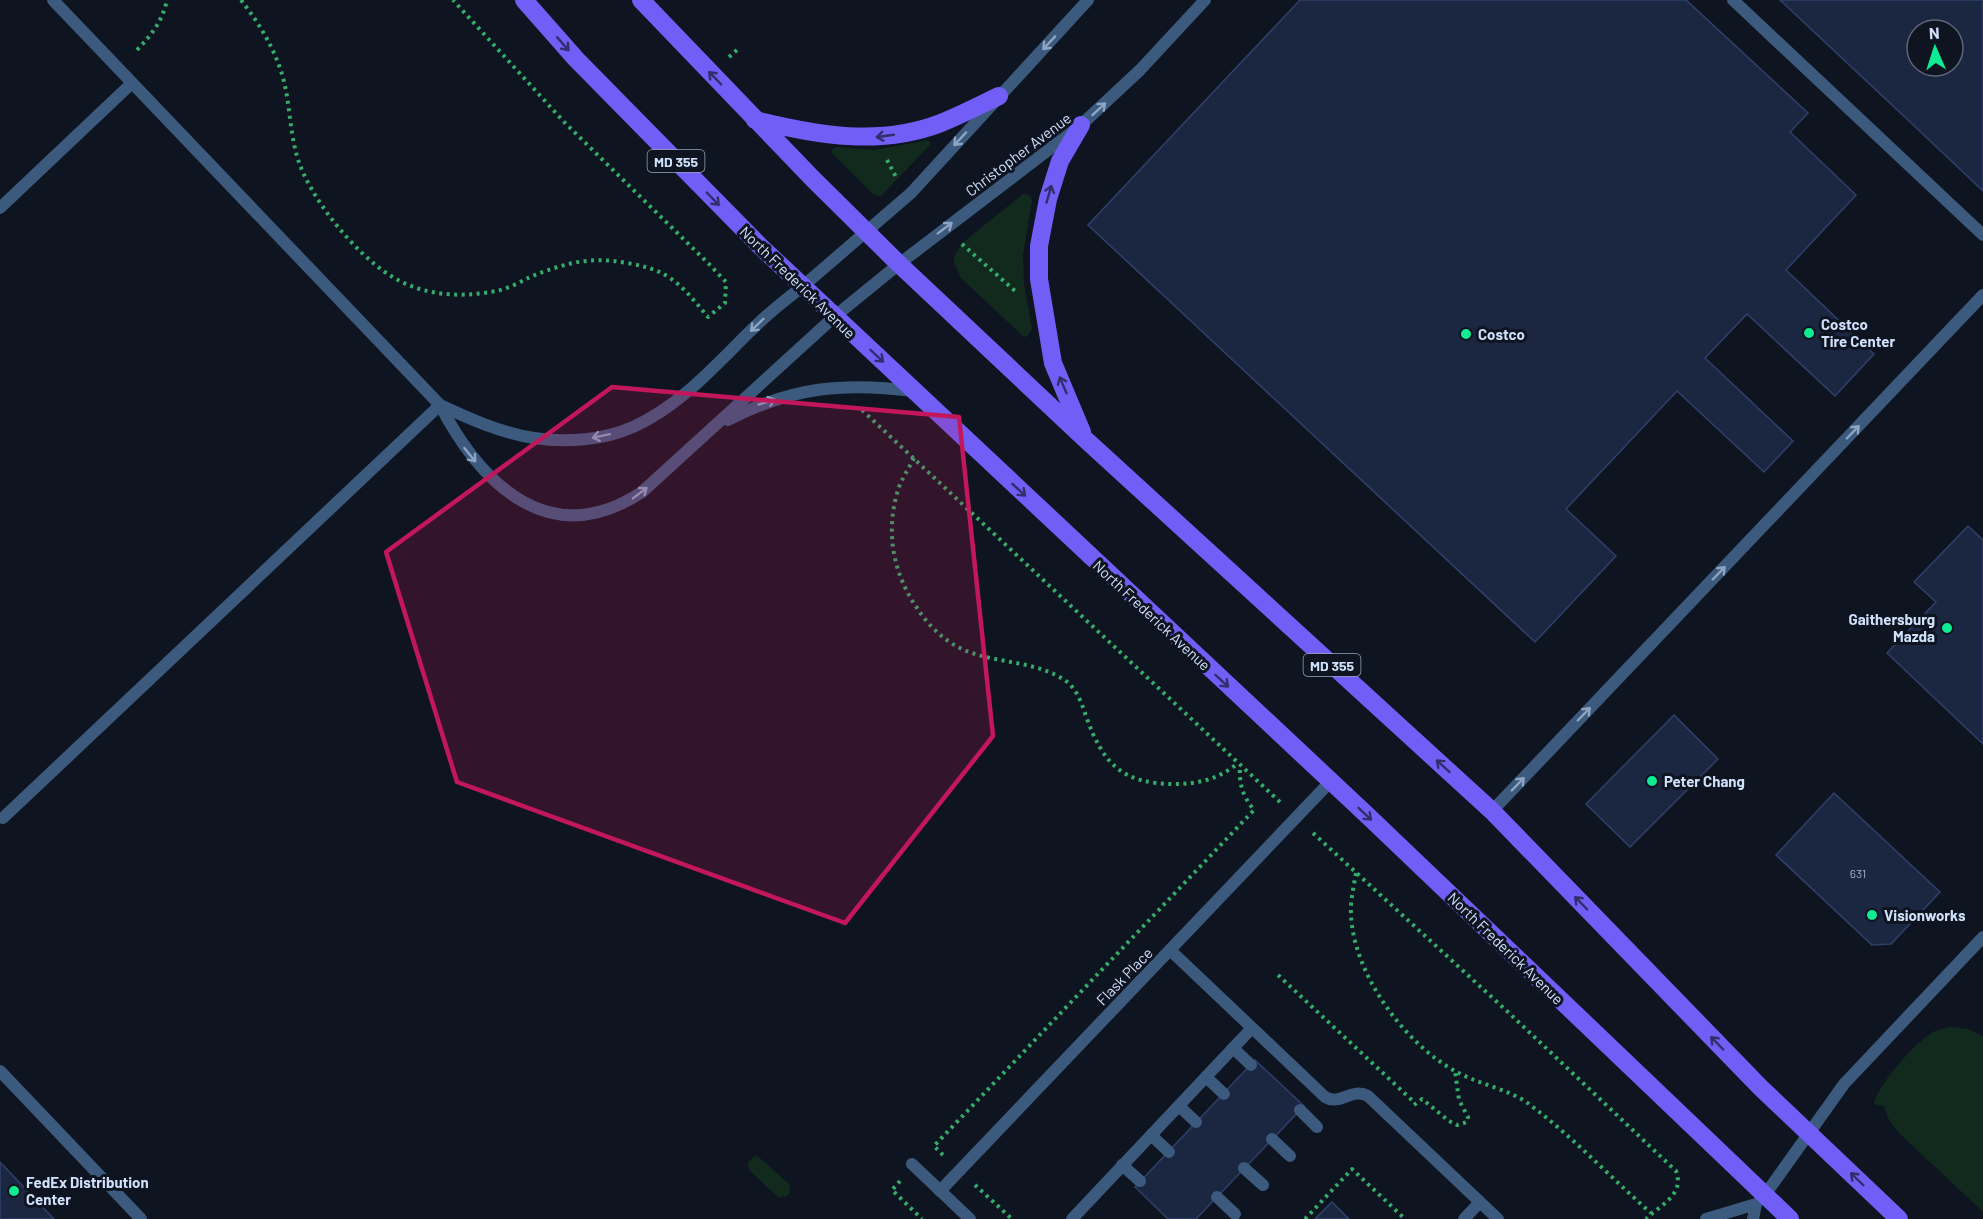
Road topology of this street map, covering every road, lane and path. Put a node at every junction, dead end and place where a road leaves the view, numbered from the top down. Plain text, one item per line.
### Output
1 (53, 0) edge
2 (167, 0) edge
3 (241, 0) edge
4 (453, 0) edge
5 (524, 0) edge
6 (641, 0) edge
7 (1088, 0) edge
8 (1205, 0) edge
9 (1733, 0) edge
10 (137, 50) dead end
11 (737, 50) dead end
12 (729, 58) dead end
13 (132, 83) junction
14 (999, 96) junction
15 (755, 120) junction
16 (1081, 125) junction
17 (0, 208) edge
18 (866, 232) junction
19 (1983, 235) edge
20 (961, 244) dead end
21 (899, 264) junction
22 (802, 287) junction
23 (1018, 295) dead end
24 (1983, 295) edge
25 (834, 316) junction
26 (914, 391) junction
27 (440, 405) junction
28 (861, 409) dead end
29 (714, 428) junction
30 (1085, 439) junction
31 (914, 459) junction
32 (1239, 764) junction
33 (1330, 782) junction
34 (1492, 811) junction
35 (1296, 817) junction
36 (3, 818) dead end
37 (1356, 873) junction
38 (1983, 937) edge
39 (1170, 950) junction
40 (1278, 975) dead end
41 (1252, 1028) junction
42 (1233, 1048) junction
43 (1251, 1065) dead end
44 (0, 1071) edge
45 (1455, 1071) junction
46 (1206, 1077) junction
47 (1224, 1094) dead end
48 (1415, 1103) junction
49 (1179, 1106) junction
50 (1411, 1107) dead end
51 (1300, 1110) dead end
52 (1196, 1122) dead end
53 (1317, 1127) dead end
54 (1809, 1132) junction
55 (1151, 1135) junction
56 (1272, 1139) dead end
57 (1169, 1152) dead end
58 (1290, 1156) dead end
59 (912, 1164) dead end
60 (1122, 1165) junction
61 (1244, 1168) dead end
62 (960, 1171) junction
63 (1140, 1181) dead end
64 (1263, 1185) dead end
65 (940, 1191) junction
66 (1217, 1197) dead end
67 (1760, 1200) junction
68 (1480, 1202) junction
69 (1235, 1214) dead end
70 (1651, 1214) junction
71 (141, 1219) edge
72 (970, 1219) edge
73 (1012, 1219) edge
74 (1073, 1219) edge
75 (1305, 1219) edge
76 (1405, 1219) edge
77 (1464, 1219) edge
78 (1498, 1219) edge
79 (1646, 1219) edge
80 (1706, 1219) edge
81 (1753, 1219) edge
82 (1790, 1219) edge
83 (1899, 1219) edge

1 - 13 street
2 - 10 path
3 - 4 path
5 -> 22 main road, North Frederick Avenue / MD 355
15 -> 6 main road, MD 355
7 -> 14 street
16 -> 8 street, Christopher Avenue
9 - 19 street
11 - 12 path
13 - 17 street
13 - 27 street
14 -> 15 main road
14 -> 18 street
15 - 18 main road, MD 355
21 -> 16 street, Christopher Avenue
30 -> 16 main road
18 - 21 main road, MD 355
18 - 22 street
20 - 23 path
21 - 25 street, Christopher Avenue
21 - 30 main road, MD 355
22 - 25 main road, North Frederick Avenue / MD 355
22 -> 27 street
34 -> 24 street
25 -> 26 main road, North Frederick Avenue / MD 355
25 - 29 street, Christopher Avenue
29 -> 26 street
26 -> 33 main road, North Frederick Avenue / MD 355
27 -> 29 street
27 - 36 street
28 - 31 path
34 -> 30 main road, MD 355
31 - 32 path
31 - 32 path
32 - 35 path
32 - 62 path
33 - 35 street, Flask Place
33 -> 67 main road, North Frederick Avenue / MD 355
54 -> 34 main road, MD 355
35 - 37 path
35 - 39 street, Flask Place
37 - 45 path
37 - 70 path
38 - 54 street
39 - 41 street
39 - 62 street, Flask Place
40 - 48 path
41 - 42 street
41 - 68 street
42 - 43 street
42 - 46 street
44 - 71 street
45 - 48 path
45 - 70 path
46 - 47 street
46 - 49 street
48 - 50 path
49 - 52 street
49 - 55 street
51 - 53 street
54 - 67 street
83 -> 54 main road, MD 355
55 - 57 street
55 - 60 street
56 - 58 street
59 - 65 street
60 - 63 street
60 - 74 street
61 - 64 street
62 - 65 street, Flask Place
62 - 73 path
65 - 72 street
66 - 69 street
67 - 80 street
67 - 81 street
67 - 82 main road, North Frederick Avenue / MD 355
68 - 77 street
68 - 78 street
70 - 79 path
75 - 76 path

